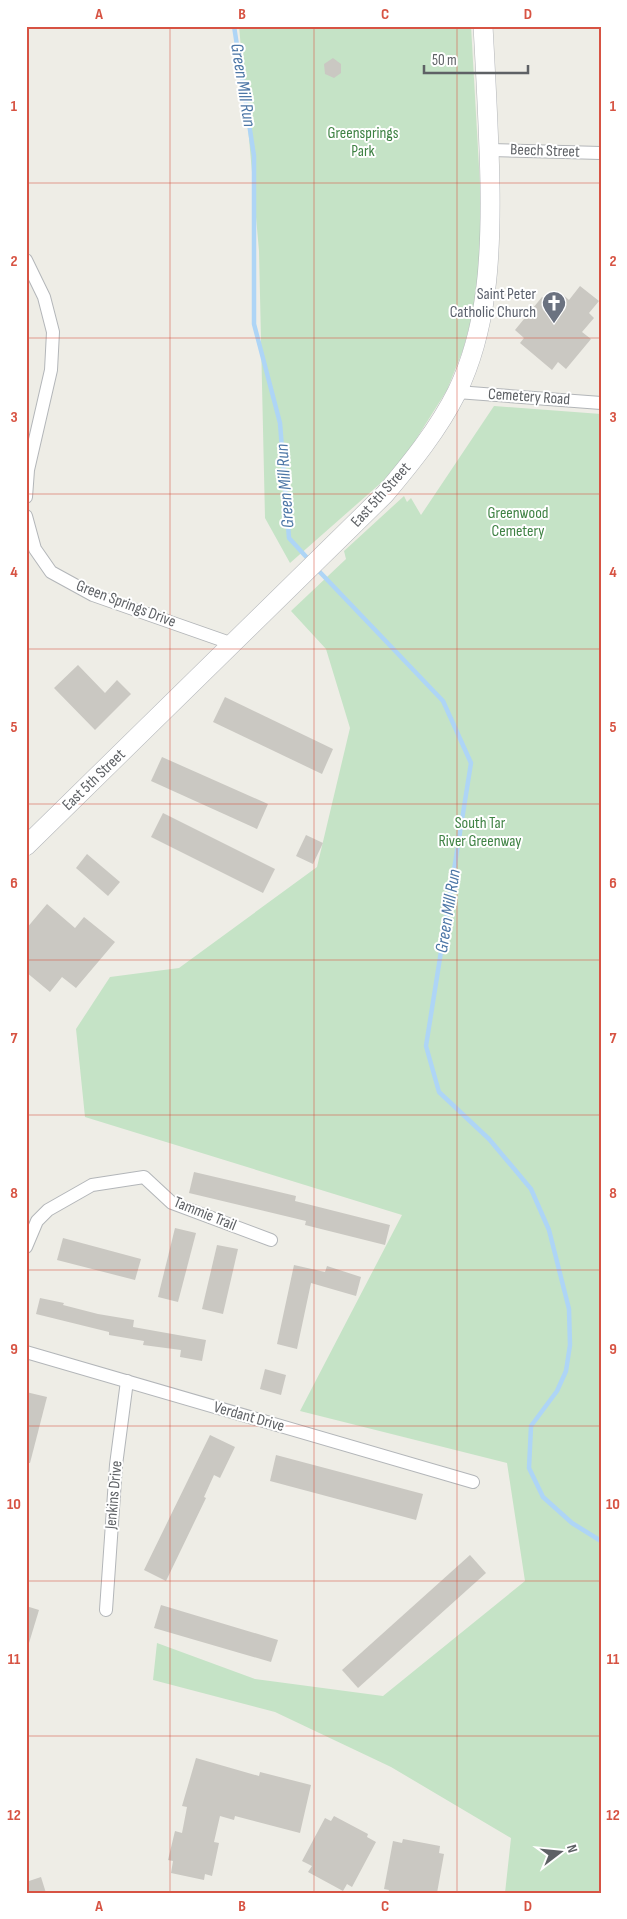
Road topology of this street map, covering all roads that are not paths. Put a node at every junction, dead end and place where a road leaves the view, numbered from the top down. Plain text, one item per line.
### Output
1 (482, 26) edge
2 (490, 150) junction
3 (601, 153) edge
4 (26, 260) edge
5 (457, 392) junction
6 (601, 403) edge
7 (26, 496) edge
8 (26, 516) edge
9 (233, 644) junction
10 (26, 846) edge
11 (271, 1240) dead end
12 (26, 1248) edge
13 (26, 1352) edge
14 (127, 1381) junction
15 (473, 1482) dead end
16 (106, 1610) dead end

1 - 2 main road, East 5th Street
2 - 3 street, Beech Street
2 - 5 main road, East 5th Street
4 - 7 street
5 - 6 street, Cemetery Road
5 - 9 main road, East 5th Street
8 - 9 street, Green Springs Drive
9 - 10 main road, East 5th Street
11 - 12 street, Tammie Trail
13 - 14 street, Verdant Drive
14 - 15 street, Verdant Drive
14 - 16 street, Jenkins Drive

